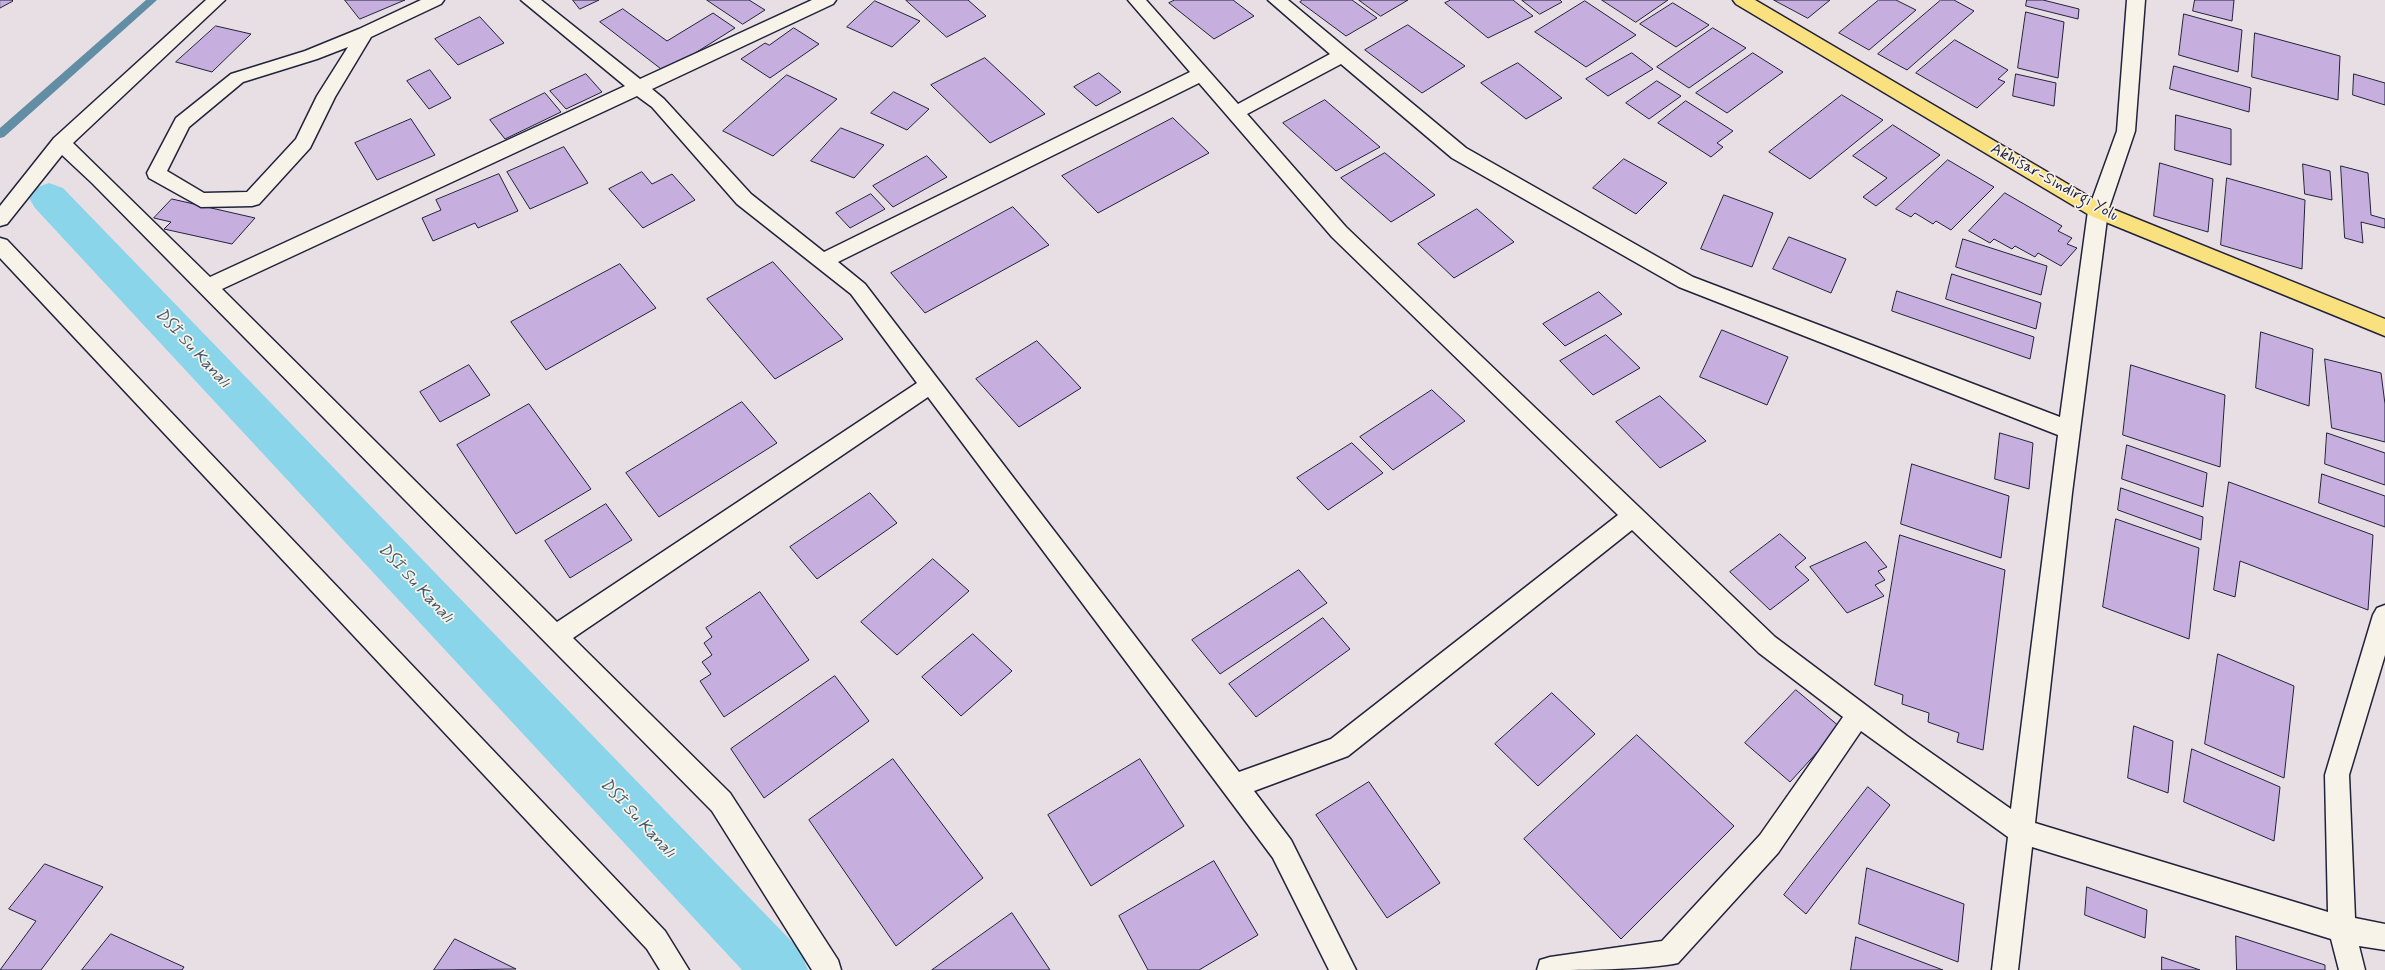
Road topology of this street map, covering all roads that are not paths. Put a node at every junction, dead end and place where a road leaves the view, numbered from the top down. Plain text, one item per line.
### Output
1 (216, 0) edge
2 (435, 0) edge
3 (530, 0) edge
4 (827, 0) edge
5 (1137, 0) edge
6 (1277, 0) edge
7 (1742, 0) edge
8 (2136, 0) edge
9 (365, 33) junction
10 (1344, 55) junction
11 (1201, 74) junction
12 (640, 88) junction
13 (1235, 113) junction
14 (61, 143) junction
15 (2098, 211) junction
16 (0, 219) edge
17 (0, 245) edge
18 (823, 261) junction
19 (208, 287) junction
20 (2385, 328) edge
21 (930, 384) junction
22 (2070, 430) junction
23 (1633, 516) junction
24 (2385, 615) edge
25 (556, 636) junction
26 (1859, 714) junction
27 (1234, 786) junction
28 (2021, 831) junction
29 (2342, 929) junction
30 (2385, 937) edge
31 (676, 970) edge
32 (828, 970) edge
33 (1343, 970) edge
34 (1550, 970) edge
35 (2005, 970) edge
36 (2352, 970) edge

1 - 14 street
2 - 9 street
3 - 12 street
4 - 12 street
5 - 11 street
6 - 10 street
7 - 15 main road, Akhisar-Sındırgı Yolu
8 - 15 street
9 - 9 street
10 - 13 street
10 - 22 street
11 - 13 street
11 - 18 street
12 - 18 street
12 - 19 street
13 - 23 street
14 - 16 street
14 - 19 street
15 - 20 main road, Akhisar-Sındırgı Yolu
15 - 22 street
17 - 31 street
18 - 21 street
19 - 25 street
21 - 25 street
21 - 27 street
22 - 28 street
23 - 26 street
23 - 27 street
24 - 29 street
25 - 32 street
26 - 28 street
26 - 34 street
27 - 33 street
28 - 29 street
28 - 35 street
29 - 30 street
29 - 36 street

